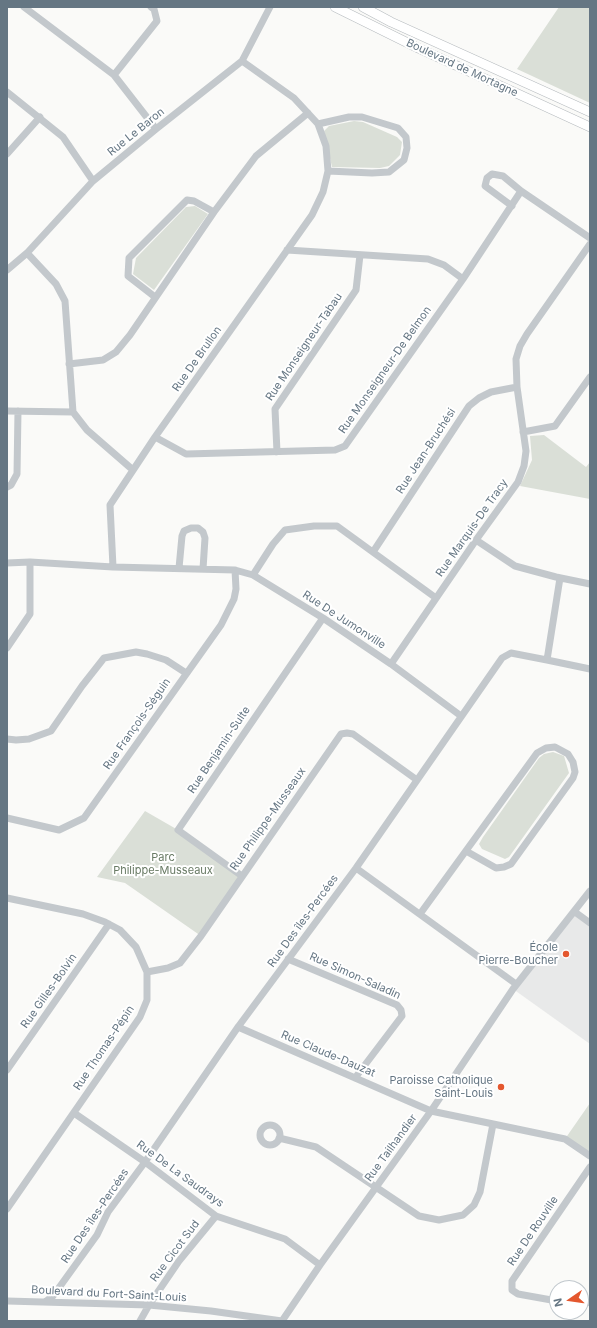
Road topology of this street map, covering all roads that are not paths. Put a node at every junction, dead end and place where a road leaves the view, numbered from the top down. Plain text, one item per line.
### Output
1 (24, 7) edge
2 (151, 7) edge
3 (270, 7) edge
4 (335, 7) edge
5 (363, 7) edge
6 (242, 61) junction
7 (114, 76) junction
8 (7, 92) edge
9 (590, 112) edge
10 (308, 113) junction
11 (40, 118) junction
12 (318, 124) junction
13 (590, 127) edge
14 (156, 129) junction
15 (7, 154) edge
16 (328, 171) junction
17 (93, 181) junction
18 (521, 191) junction
19 (512, 206) junction
20 (214, 212) junction
21 (590, 238) edge
22 (590, 244) edge
23 (287, 250) junction
24 (27, 253) junction
25 (360, 255) junction
26 (7, 270) edge
27 (463, 279) junction
28 (155, 297) junction
29 (69, 364) junction
30 (590, 377) edge
31 (516, 387) junction
32 (7, 412) edge
33 (18, 412) junction
34 (73, 412) junction
35 (523, 432) junction
36 (155, 437) junction
37 (277, 452) junction
38 (133, 470) junction
39 (7, 487) edge
40 (476, 540) junction
41 (373, 552) junction
42 (30, 562) junction
43 (7, 563) edge
44 (113, 567) junction
45 (179, 568) junction
46 (203, 569) junction
47 (235, 570) junction
48 (253, 574) junction
49 (560, 578) junction
50 (590, 584) edge
51 (436, 598) junction
52 (323, 618) junction
53 (7, 648) edge
54 (547, 660) junction
55 (391, 664) junction
56 (590, 669) edge
57 (186, 673) junction
58 (461, 716) junction
59 (7, 739) edge
60 (417, 780) junction
61 (7, 818) edge
62 (466, 851) junction
63 (356, 868) junction
64 (242, 876) junction
65 (590, 892) edge
66 (7, 898) edge
67 (575, 912) junction
68 (420, 914) junction
69 (590, 923) edge
70 (109, 924) junction
71 (288, 959) junction
72 (147, 972) junction
73 (516, 984) junction
74 (238, 1027) junction
75 (7, 1070) edge
76 (355, 1078) junction
77 (431, 1111) junction
78 (74, 1113) junction
79 (494, 1124) junction
80 (279, 1138) dead end
81 (590, 1156) edge
82 (145, 1162) junction
83 (590, 1167) edge
84 (376, 1186) junction
85 (7, 1210) edge
86 (216, 1216) junction
87 (320, 1265) junction
88 (7, 1301) edge
89 (549, 1301) edge
90 (45, 1302) junction
91 (149, 1305) junction
92 (140, 1321) edge
93 (282, 1321) edge

1 - 7 street
2 - 7 street
3 - 6 street, Rue Le Baron
4 - 13 main road, Boulevard de Mortagne
5 - 9 main road, Boulevard de Mortagne
6 - 10 street, Rue De Brullon
6 - 14 street, Rue Le Baron
7 - 14 street
8 - 11 street
10 - 12 street, Rue De Brullon
10 - 20 street
11 - 15 street
11 - 17 street
12 - 16 street, Rue De Brullon
12 - 16 street
14 - 17 street, Rue Le Baron
16 - 23 street, Rue De Brullon
17 - 24 street, Rue Le Baron
18 - 19 street, Rue Monseigneur-De Belmon
18 - 19 street
18 - 21 street
19 - 27 street, Rue Monseigneur-De Belmon
20 - 28 street
20 - 28 street
22 - 31 street, Rue Marquis-De Tracy
23 - 25 street
23 - 36 street, Rue De Brullon
24 - 26 street, Rue Le Baron
24 - 29 street
25 - 27 street
25 - 37 street, Rue Monseigneur-Tabau
27 - 37 street, Rue Monseigneur-De Belmon
28 - 29 street
29 - 34 street
30 - 35 street
31 - 35 street, Rue Marquis-De Tracy
31 - 41 street, Rue Jean-Bruchési
32 - 33 street
33 - 34 street
33 - 39 street
34 - 38 street
35 - 40 street, Rue Marquis-De Tracy
36 - 37 street, Rue Monseigneur-De Belmon
36 - 38 street, Rue De Brullon
38 - 44 street, Rue De Brullon
40 - 49 street
40 - 51 street, Rue Marquis-De Tracy
41 - 48 street
41 - 51 street
42 - 43 street, Rue De Jumonville
42 - 44 street, Rue De Jumonville
42 - 53 street
44 - 45 street, Rue De Jumonville
45 - 46 street, Rue De Jumonville
45 - 46 street
46 - 47 street, Rue De Jumonville
47 - 48 street, Rue De Jumonville
47 - 57 street, Rue François-Séguin
48 - 52 street, Rue De Jumonville
49 - 50 street
49 - 54 street
51 - 55 street, Rue Marquis-De Tracy
52 - 55 street, Rue De Jumonville
52 - 64 street, Rue Benjamin-Sulte
54 - 56 street, Rue Des îles-Percées
54 - 58 street, Rue Des îles-Percées
55 - 58 street, Rue De Jumonville
57 - 59 street
57 - 61 street, Rue François-Séguin
58 - 60 street, Rue Des îles-Percées
60 - 63 street, Rue Des îles-Percées
60 - 64 street, Rue Philippe-Musseaux
62 - 62 street
62 - 68 street
63 - 68 street
63 - 71 street, Rue Des îles-Percées
64 - 72 street, Rue Philippe-Musseaux
65 - 67 street, Rue Tailhandier
66 - 70 street, Rue Thomas-Pépin
67 - 69 street
67 - 73 street, Rue Tailhandier
68 - 73 street
70 - 72 street, Rue Thomas-Pépin
70 - 75 street, Rue Gilles-Bolvin
71 - 74 street, Rue Des îles-Percées
71 - 76 street, Rue Simon-Saladin
72 - 78 street, Rue Thomas-Pépin
73 - 77 street, Rue Tailhandier
74 - 76 street, Rue Claude-Dauzat
74 - 82 street, Rue Des îles-Percées
76 - 77 street, Rue Claude-Dauzat
77 - 79 street, Rue Claude-Dauzat
77 - 84 street, Rue Tailhandier
78 - 82 street, Rue De La Saudrays
78 - 85 street, Rue Thomas-Pépin
79 - 81 street, Rue Claude-Dauzat
79 - 84 street
80 - 84 street
82 - 86 street, Rue De La Saudrays
82 - 90 street, Rue Des îles-Percées
83 - 89 street, Rue De Rouville
84 - 87 street, Rue Tailhandier
86 - 87 street, Rue De La Saudrays
86 - 91 street, Rue Cicot Sud
87 - 93 street, Rue Tailhandier
88 - 90 street, Boulevard du Fort-Saint-Louis
90 - 91 street, Boulevard du Fort-Saint-Louis
91 - 92 street, Rue Cicot Sud
91 - 93 street, Boulevard du Fort-Saint-Louis

